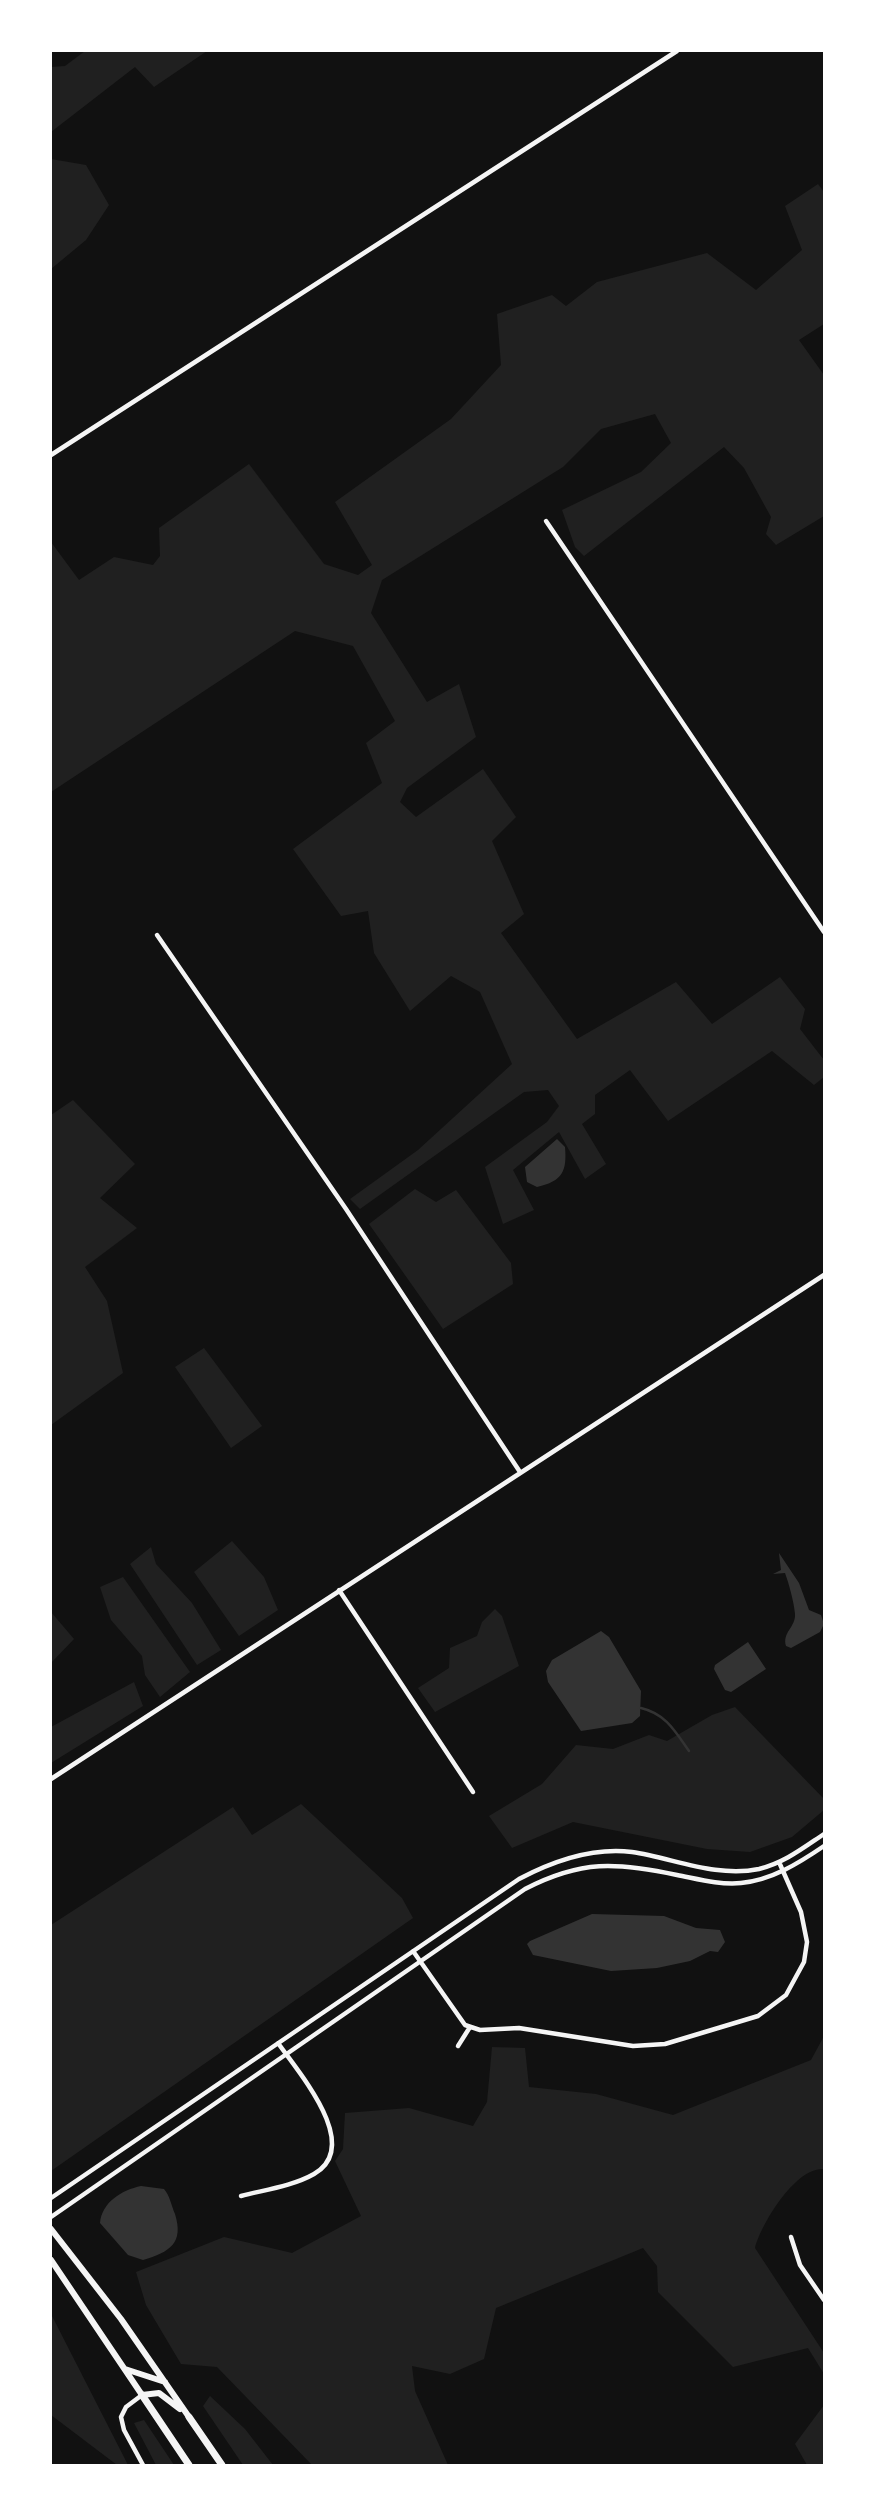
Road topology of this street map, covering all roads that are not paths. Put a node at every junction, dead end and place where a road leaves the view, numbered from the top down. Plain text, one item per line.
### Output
1 (677, 51) edge
2 (51, 455) edge
3 (546, 521) dead end
4 (824, 932) edge
5 (156, 935) dead end
6 (824, 1275) edge
7 (520, 1472) junction
8 (339, 1590) junction
9 (51, 1779) edge
10 (473, 1792) dead end
11 (824, 1834) edge
12 (824, 1846) edge
13 (779, 1862) junction
14 (783, 1871) junction
15 (413, 1951) junction
16 (419, 1961) junction
17 (470, 2027) junction
18 (278, 2043) junction
19 (458, 2046) dead end
20 (285, 2053) junction
21 (241, 2196) dead end
22 (51, 2198) edge
23 (51, 2217) edge
24 (51, 2229) edge
25 (791, 2236) dead end
26 (51, 2260) edge
27 (824, 2300) edge
28 (123, 2368) junction
29 (165, 2382) junction
30 (142, 2395) junction
31 (189, 2417) junction
32 (143, 2465) edge
33 (189, 2465) edge
34 (222, 2465) edge

1 - 2 street
3 - 4 street
5 - 7 street
6 - 7 street
7 - 8 street
8 - 9 street
8 - 10 street
11 - 13 street
12 - 14 street
13 - 14 street
13 - 15 street
14 - 16 street
14 - 17 street
15 - 16 street
15 - 18 street
16 - 17 street
16 - 20 street
17 - 19 street
18 - 20 street
18 - 22 street
20 - 21 street
20 - 23 street
24 - 29 main road
25 - 27 street
26 - 28 main road
28 - 29 main road
28 - 30 main road
29 - 31 main road
30 - 31 main road
30 - 32 street
30 - 33 main road
31 - 34 main road

